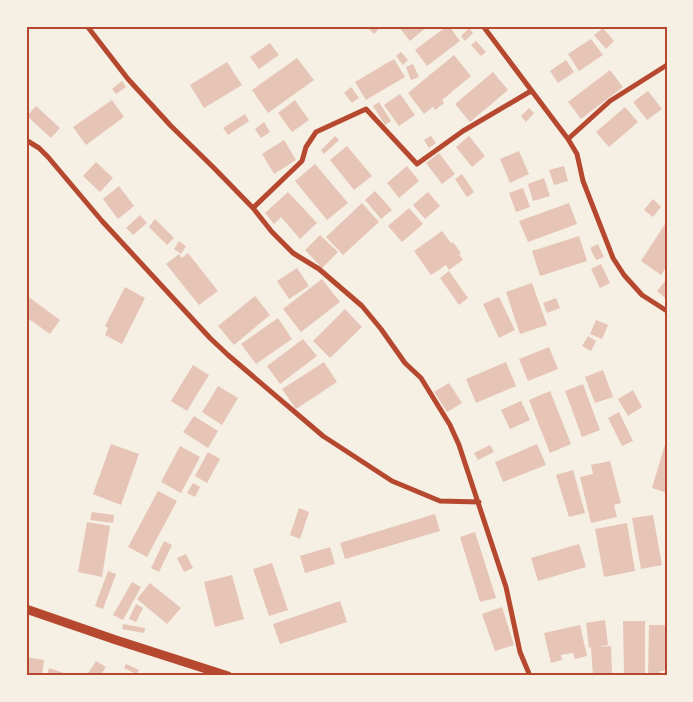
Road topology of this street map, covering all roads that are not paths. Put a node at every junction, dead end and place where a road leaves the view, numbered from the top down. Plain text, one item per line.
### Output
1 (87, 26) edge
2 (483, 26) edge
3 (667, 65) edge
4 (531, 90) junction
5 (568, 138) junction
6 (26, 140) edge
7 (253, 208) junction
8 (667, 311) edge
9 (479, 502) junction
10 (26, 609) edge
11 (228, 676) edge
12 (530, 676) edge

1 - 7 street
2 - 4 street
3 - 5 street
4 - 5 street
4 - 7 street
5 - 8 street
6 - 9 street
7 - 9 street
9 - 12 street
10 - 11 street

